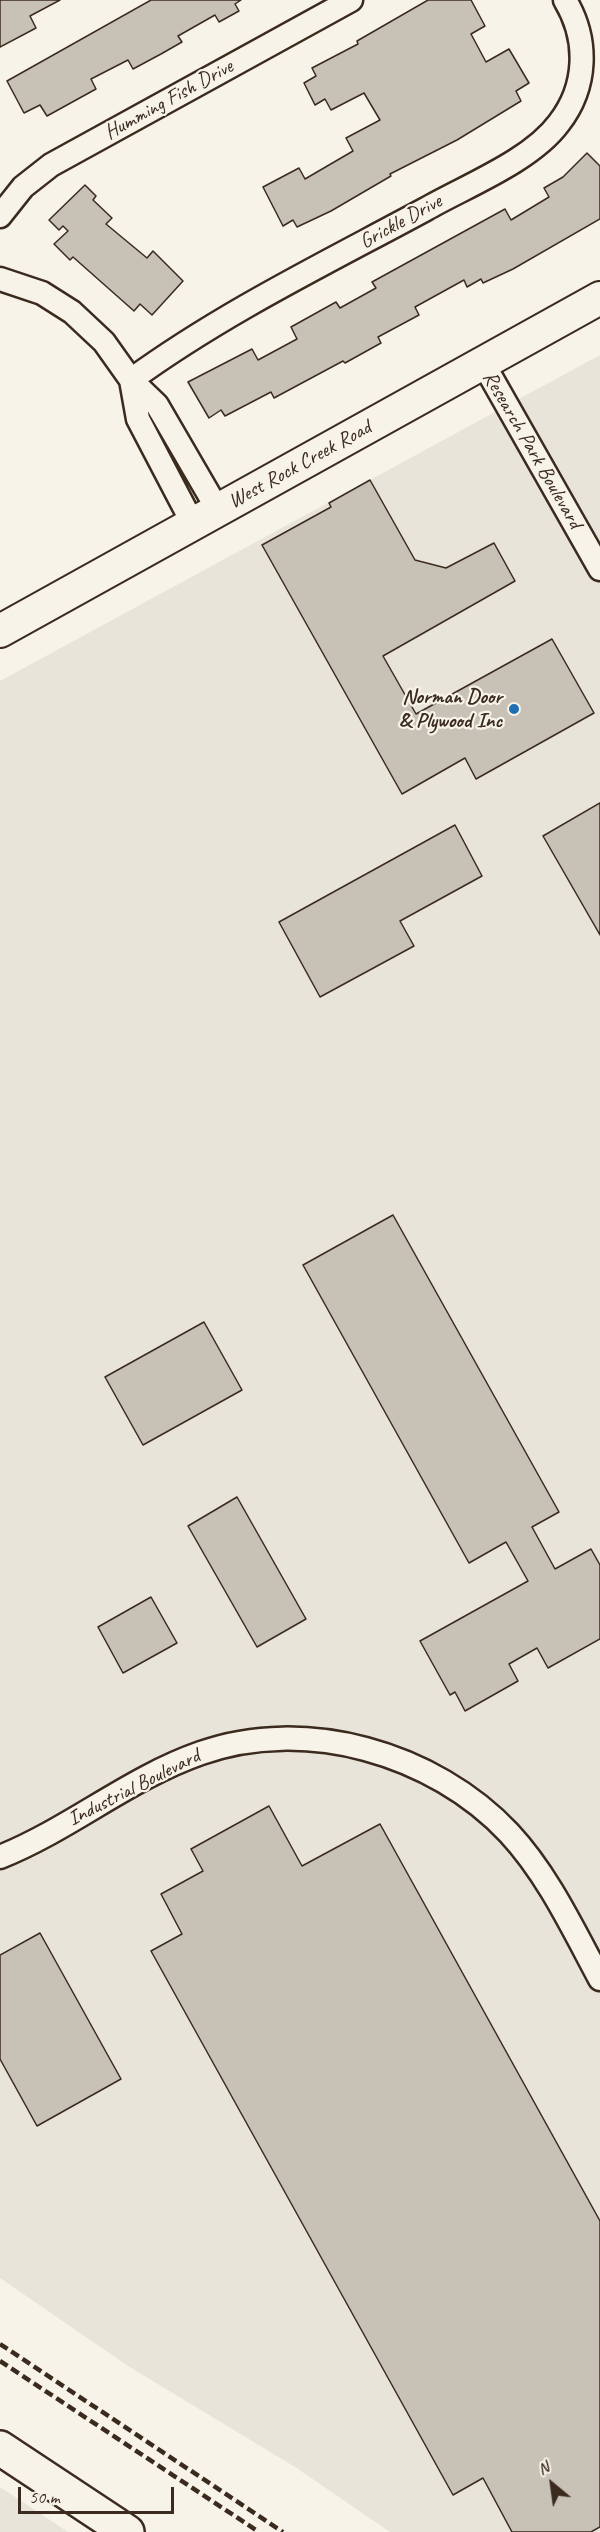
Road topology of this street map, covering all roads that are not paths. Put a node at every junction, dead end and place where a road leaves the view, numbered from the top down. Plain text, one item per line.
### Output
1 (351, 0) edge
2 (567, 2) edge
3 (0, 216) edge
4 (0, 279) edge
5 (600, 298) edge
6 (483, 363) junction
7 (131, 380) junction
8 (205, 517) junction
9 (600, 569) edge
10 (0, 631) edge
11 (0, 1857) edge
12 (600, 1978) edge
13 (0, 2448) edge
14 (127, 2532) edge

1 - 3 street, Humming Fish Drive
2 - 7 street, Grickle Drive
4 - 7 street
5 - 6 main road, West Rock Creek Road
6 - 8 main road, West Rock Creek Road
6 - 9 street, Research Park Boulevard
7 - 8 street
8 - 10 main road, West Rock Creek Road
11 - 12 street, Industrial Boulevard
13 - 14 main road

